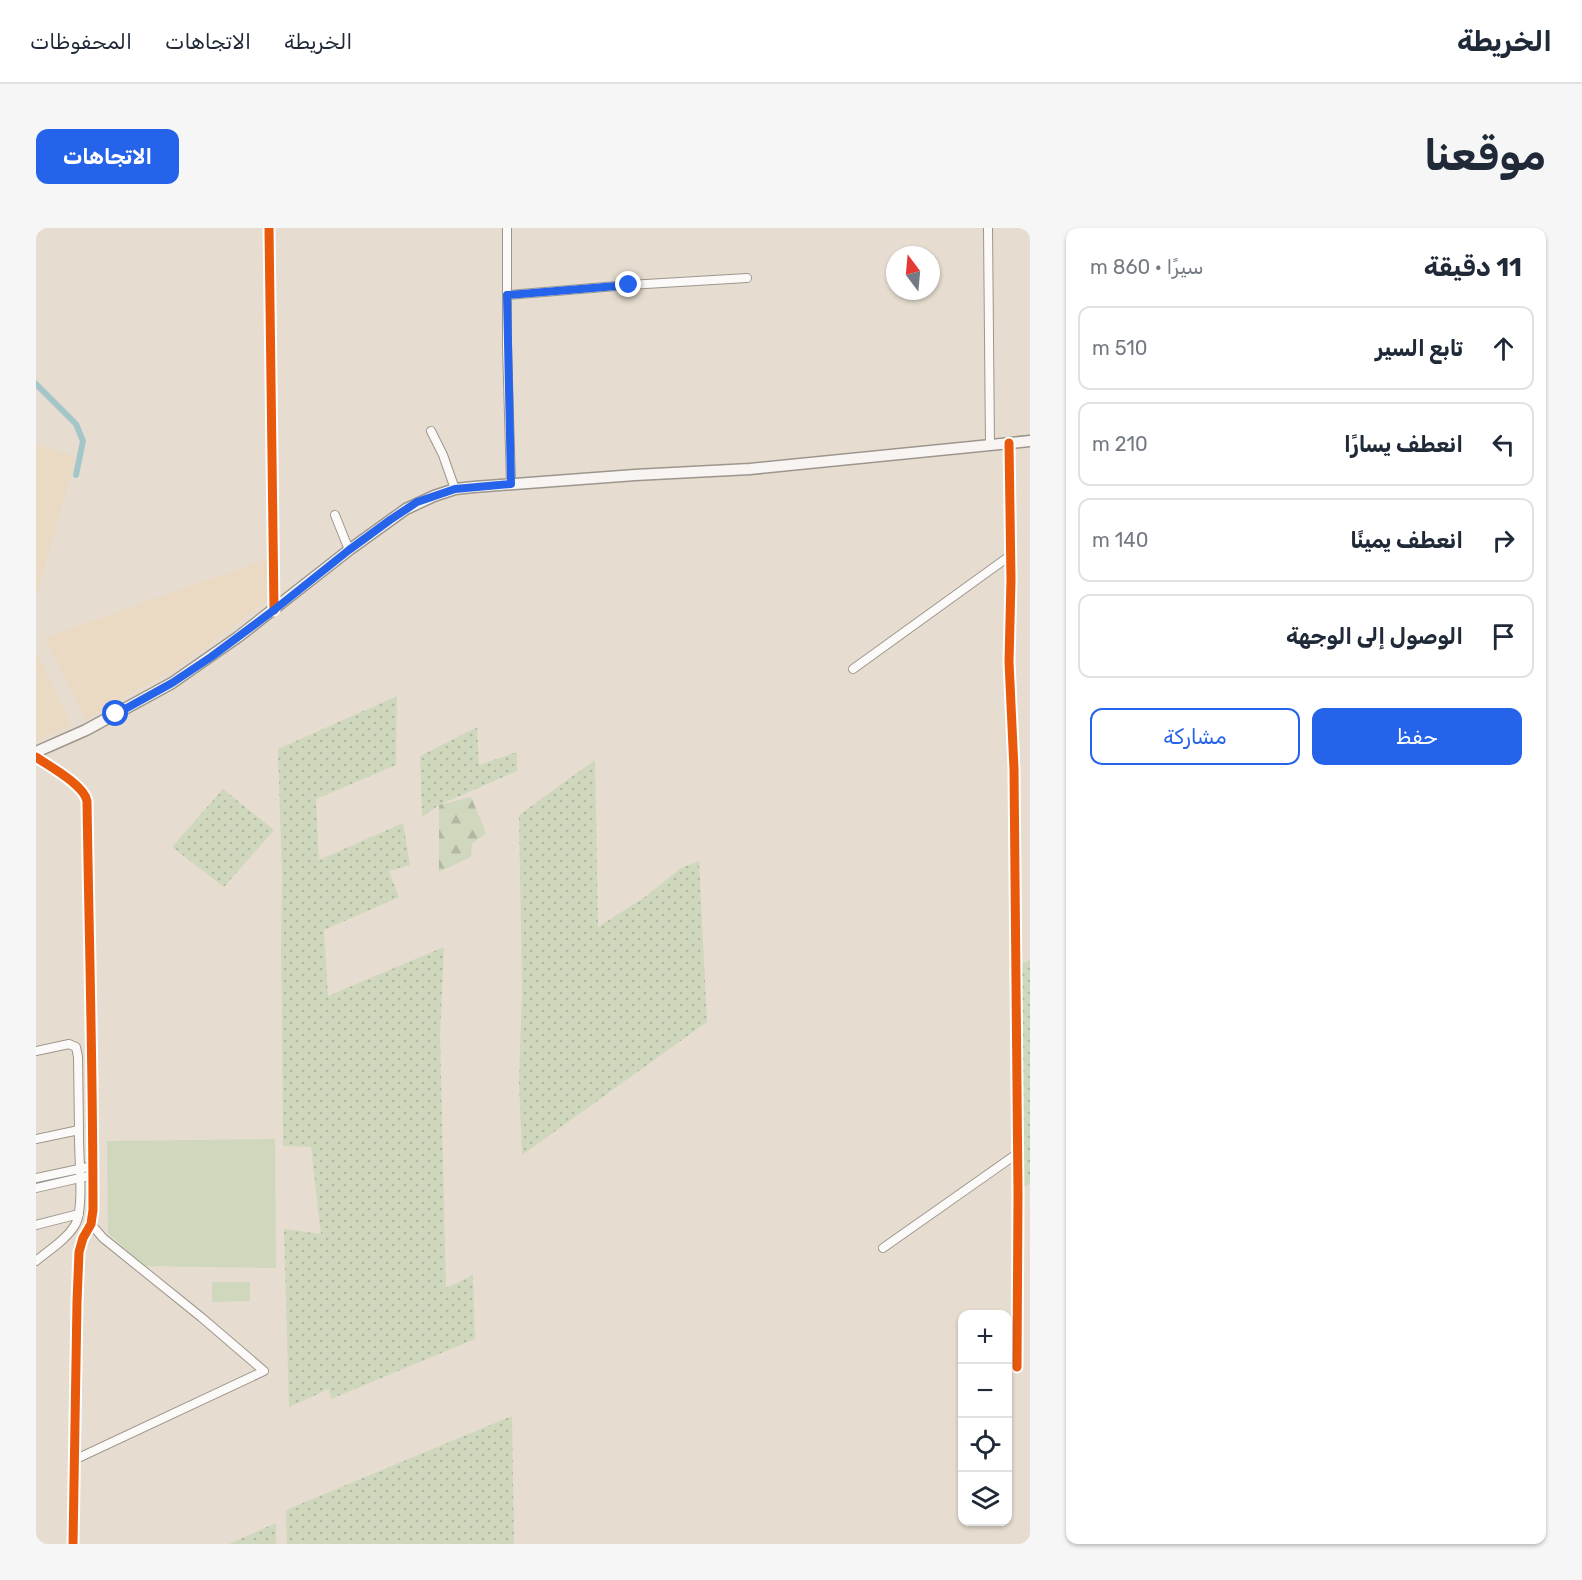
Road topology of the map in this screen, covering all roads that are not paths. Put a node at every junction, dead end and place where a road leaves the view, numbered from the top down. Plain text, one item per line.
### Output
1 (269, 228) edge
2 (507, 228) edge
3 (988, 228) edge
4 (747, 278) dead end
5 (507, 295) junction
6 (431, 431) dead end
7 (1030, 441) edge
8 (1010, 443) junction
9 (990, 445) junction
10 (511, 484) junction
11 (455, 489) junction
12 (335, 515) dead end
13 (349, 550) junction
14 (1011, 555) junction
15 (274, 610) junction
16 (853, 669) dead end
17 (36, 752) edge
18 (36, 757) edge
19 (36, 1051) edge
20 (79, 1130) junction
21 (36, 1139) edge
22 (1018, 1153) junction
23 (93, 1166) junction
24 (80, 1173) junction
25 (93, 1175) junction
26 (36, 1178) edge
27 (36, 1188) edge
28 (79, 1214) junction
29 (91, 1224) junction
30 (36, 1225) edge
31 (883, 1248) dead end
32 (36, 1261) edge
33 (1017, 1367) dead end
34 (74, 1460) junction
35 (73, 1544) edge

1 - 15 street
2 - 5 street
3 - 9 street
4 - 5 street
5 - 10 street
6 - 11 street
7 - 8 main road
8 - 9 main road
8 - 14 street
9 - 10 main road
10 - 11 main road
11 - 13 main road
12 - 13 street
13 - 15 main road
14 - 16 street
14 - 22 street
15 - 17 main road
18 - 23 street
19 - 20 street
20 - 21 street
20 - 24 street
22 - 31 street
22 - 33 street
23 - 24 street
23 - 25 street
24 - 25 street
24 - 26 street
24 - 27 street
24 - 28 street
25 - 29 street
28 - 30 street
28 - 32 street
29 - 34 street
29 - 34 street
34 - 35 street

